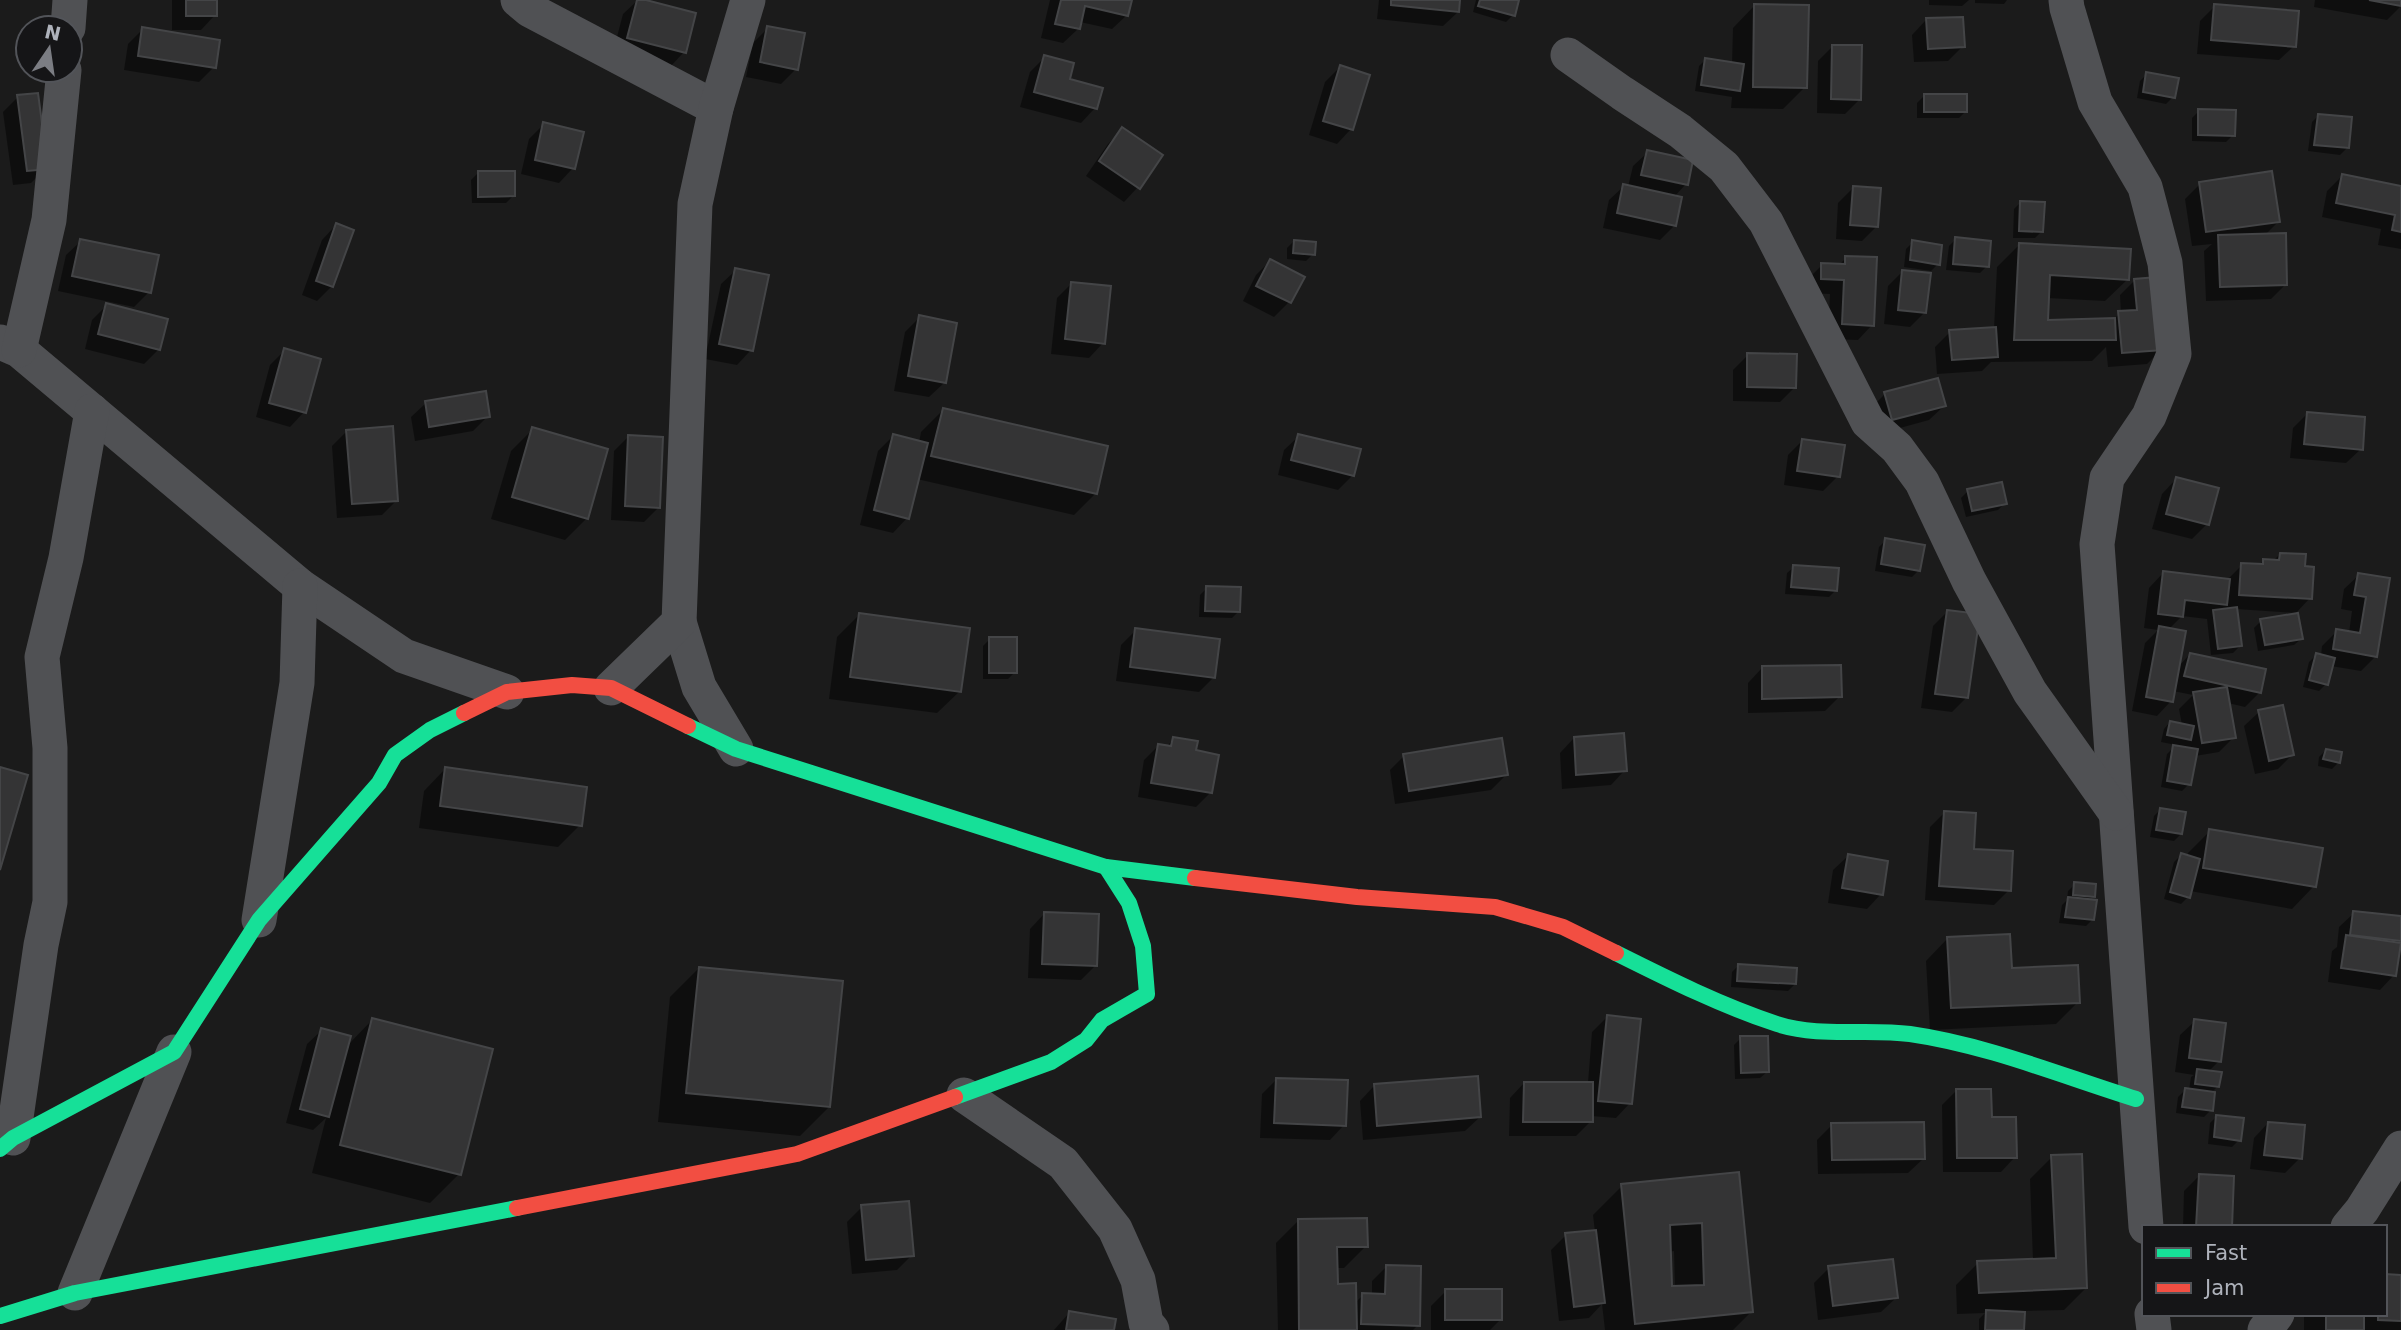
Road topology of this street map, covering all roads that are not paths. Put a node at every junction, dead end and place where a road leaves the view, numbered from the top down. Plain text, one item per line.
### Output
1 (518, 0) edge
2 (748, 0) edge
3 (2066, 0) edge
4 (1568, 55) dead end
5 (63, 84) edge
6 (716, 108) junction
7 (10, 346) edge
8 (92, 411) junction
9 (300, 586) junction
10 (679, 622) junction
11 (611, 688) junction
12 (507, 692) junction
13 (736, 749) junction
14 (2116, 814) junction
15 (1106, 867) junction
16 (259, 920) junction
17 (174, 1052) junction
18 (964, 1095) junction
19 (2136, 1099) junction
20 (6, 1144) edge
21 (2401, 1149) edge
22 (2146, 1225) edge
23 (2350, 1225) edge
24 (75, 1293) junction
25 (0, 1316) edge
26 (1152, 1330) edge

1 - 6 street
2 - 6 street
3 - 14 street
4 - 14 street
5 - 7 street
6 - 10 street
7 - 8 street
8 - 9 street
8 - 20 street
9 - 12 street
9 - 16 street
10 - 11 street
10 - 13 street
11 - 12 street
11 - 13 street
12 - 16 street
13 - 15 street
14 - 19 street
15 - 18 street
15 - 19 street
16 - 17 street
17 - 20 street
17 - 24 street
18 - 24 street
18 - 26 street
19 - 22 street
21 - 23 street
24 - 25 street

